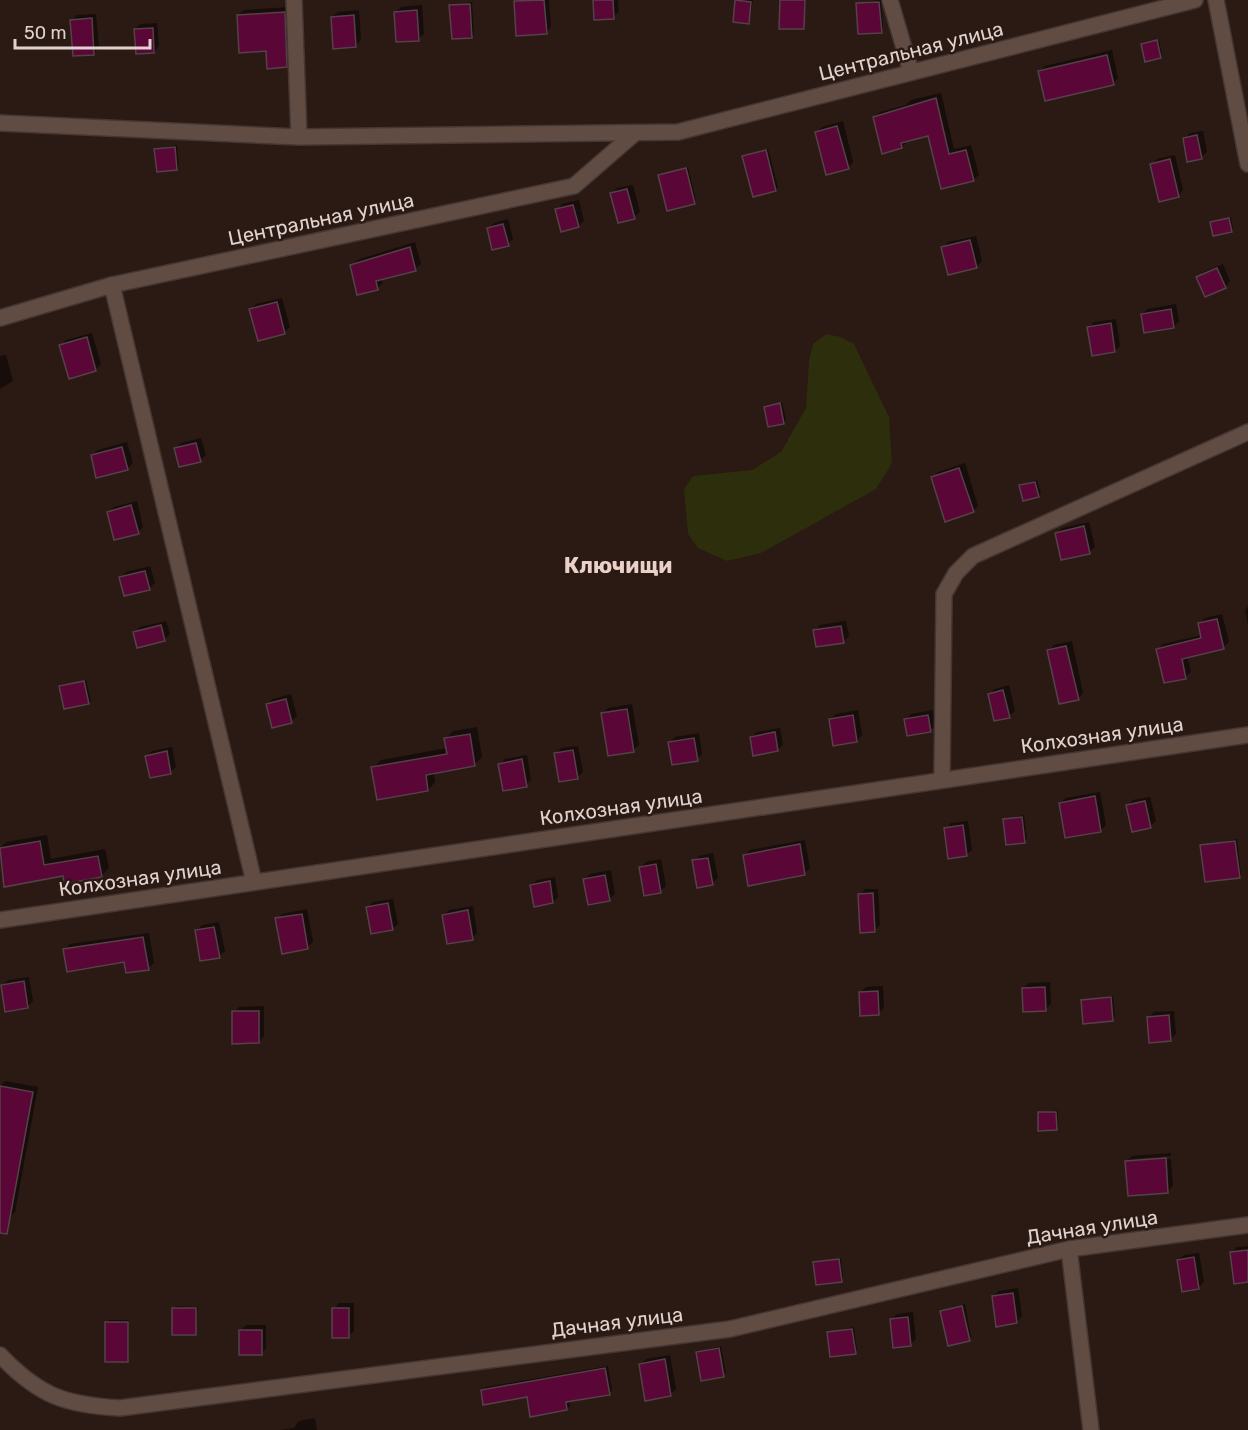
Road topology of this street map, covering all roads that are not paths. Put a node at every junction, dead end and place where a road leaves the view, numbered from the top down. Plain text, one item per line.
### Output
1 (294, 0) edge
2 (890, 0) edge
3 (1195, 0) edge
4 (1216, 0) edge
5 (911, 72) junction
6 (0, 123) edge
7 (635, 133) junction
8 (299, 137) junction
9 (1248, 164) edge
10 (112, 285) junction
11 (0, 318) edge
12 (1248, 432) edge
13 (1248, 735) edge
14 (942, 780) junction
15 (254, 882) junction
16 (0, 920) edge
17 (1248, 1225) edge
18 (1069, 1249) junction
19 (0, 1355) edge
20 (1091, 1430) edge

1 - 8 street
2 - 5 street
3 - 5 street, Центральная улица
4 - 9 street
5 - 7 street, Центральная улица
6 - 8 street, Центральная улица
7 - 8 street, Центральная улица
7 - 10 street, Центральная улица
10 - 11 street, Центральная улица
10 - 15 street
12 - 14 street
13 - 14 street, Колхозная улица
14 - 15 street, Колхозная улица
15 - 16 street, Колхозная улица
17 - 18 street, Дачная улица
18 - 19 street, Дачная улица
18 - 20 street

